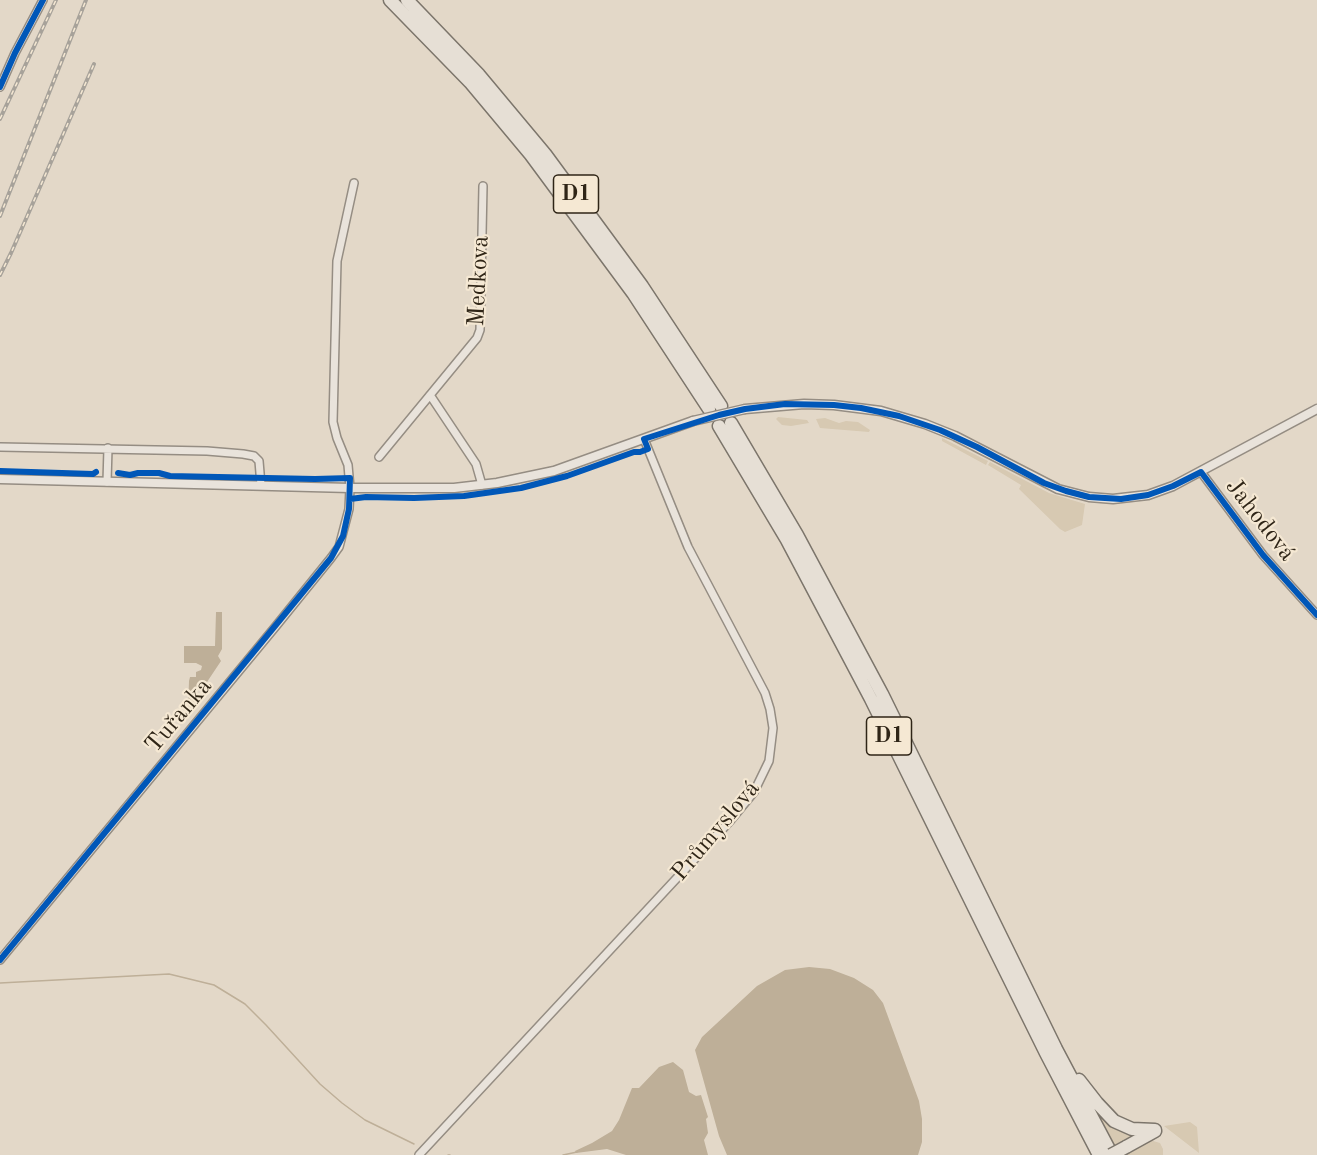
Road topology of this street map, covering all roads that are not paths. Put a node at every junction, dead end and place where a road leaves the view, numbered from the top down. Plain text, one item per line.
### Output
1 (43, 0) edge
2 (390, 0) edge
3 (407, 0) edge
4 (0, 87) edge
5 (354, 183) dead end
6 (483, 186) dead end
7 (430, 395) junction
8 (1317, 409) edge
9 (644, 439) junction
10 (0, 447) edge
11 (108, 448) junction
12 (379, 457) dead end
13 (1201, 472) junction
14 (0, 479) edge
15 (106, 482) junction
16 (261, 485) junction
17 (482, 485) junction
18 (350, 488) junction
19 (1317, 615) edge
20 (0, 960) edge
21 (1025, 987) junction
22 (1096, 1152) edge
23 (420, 1154) edge
24 (1111, 1155) edge

1 - 4 street
2 - 3 highway, D1
5 - 18 street, Tuřanka
6 - 7 street, Medkova
7 - 12 street, Medkova
7 - 17 street
8 - 13 street
9 - 13 street, bridge
9 - 17 street
9 - 23 street, Průmyslová
10 - 11 street
11 - 15 street
11 - 16 street
13 - 19 street, Jahodová
14 - 15 street
15 - 16 street
16 - 18 street
17 - 18 street
18 - 20 street, Tuřanka
21 - 22 highway, D1
21 - 24 highway, D1
21 - 24 highway, bridge

